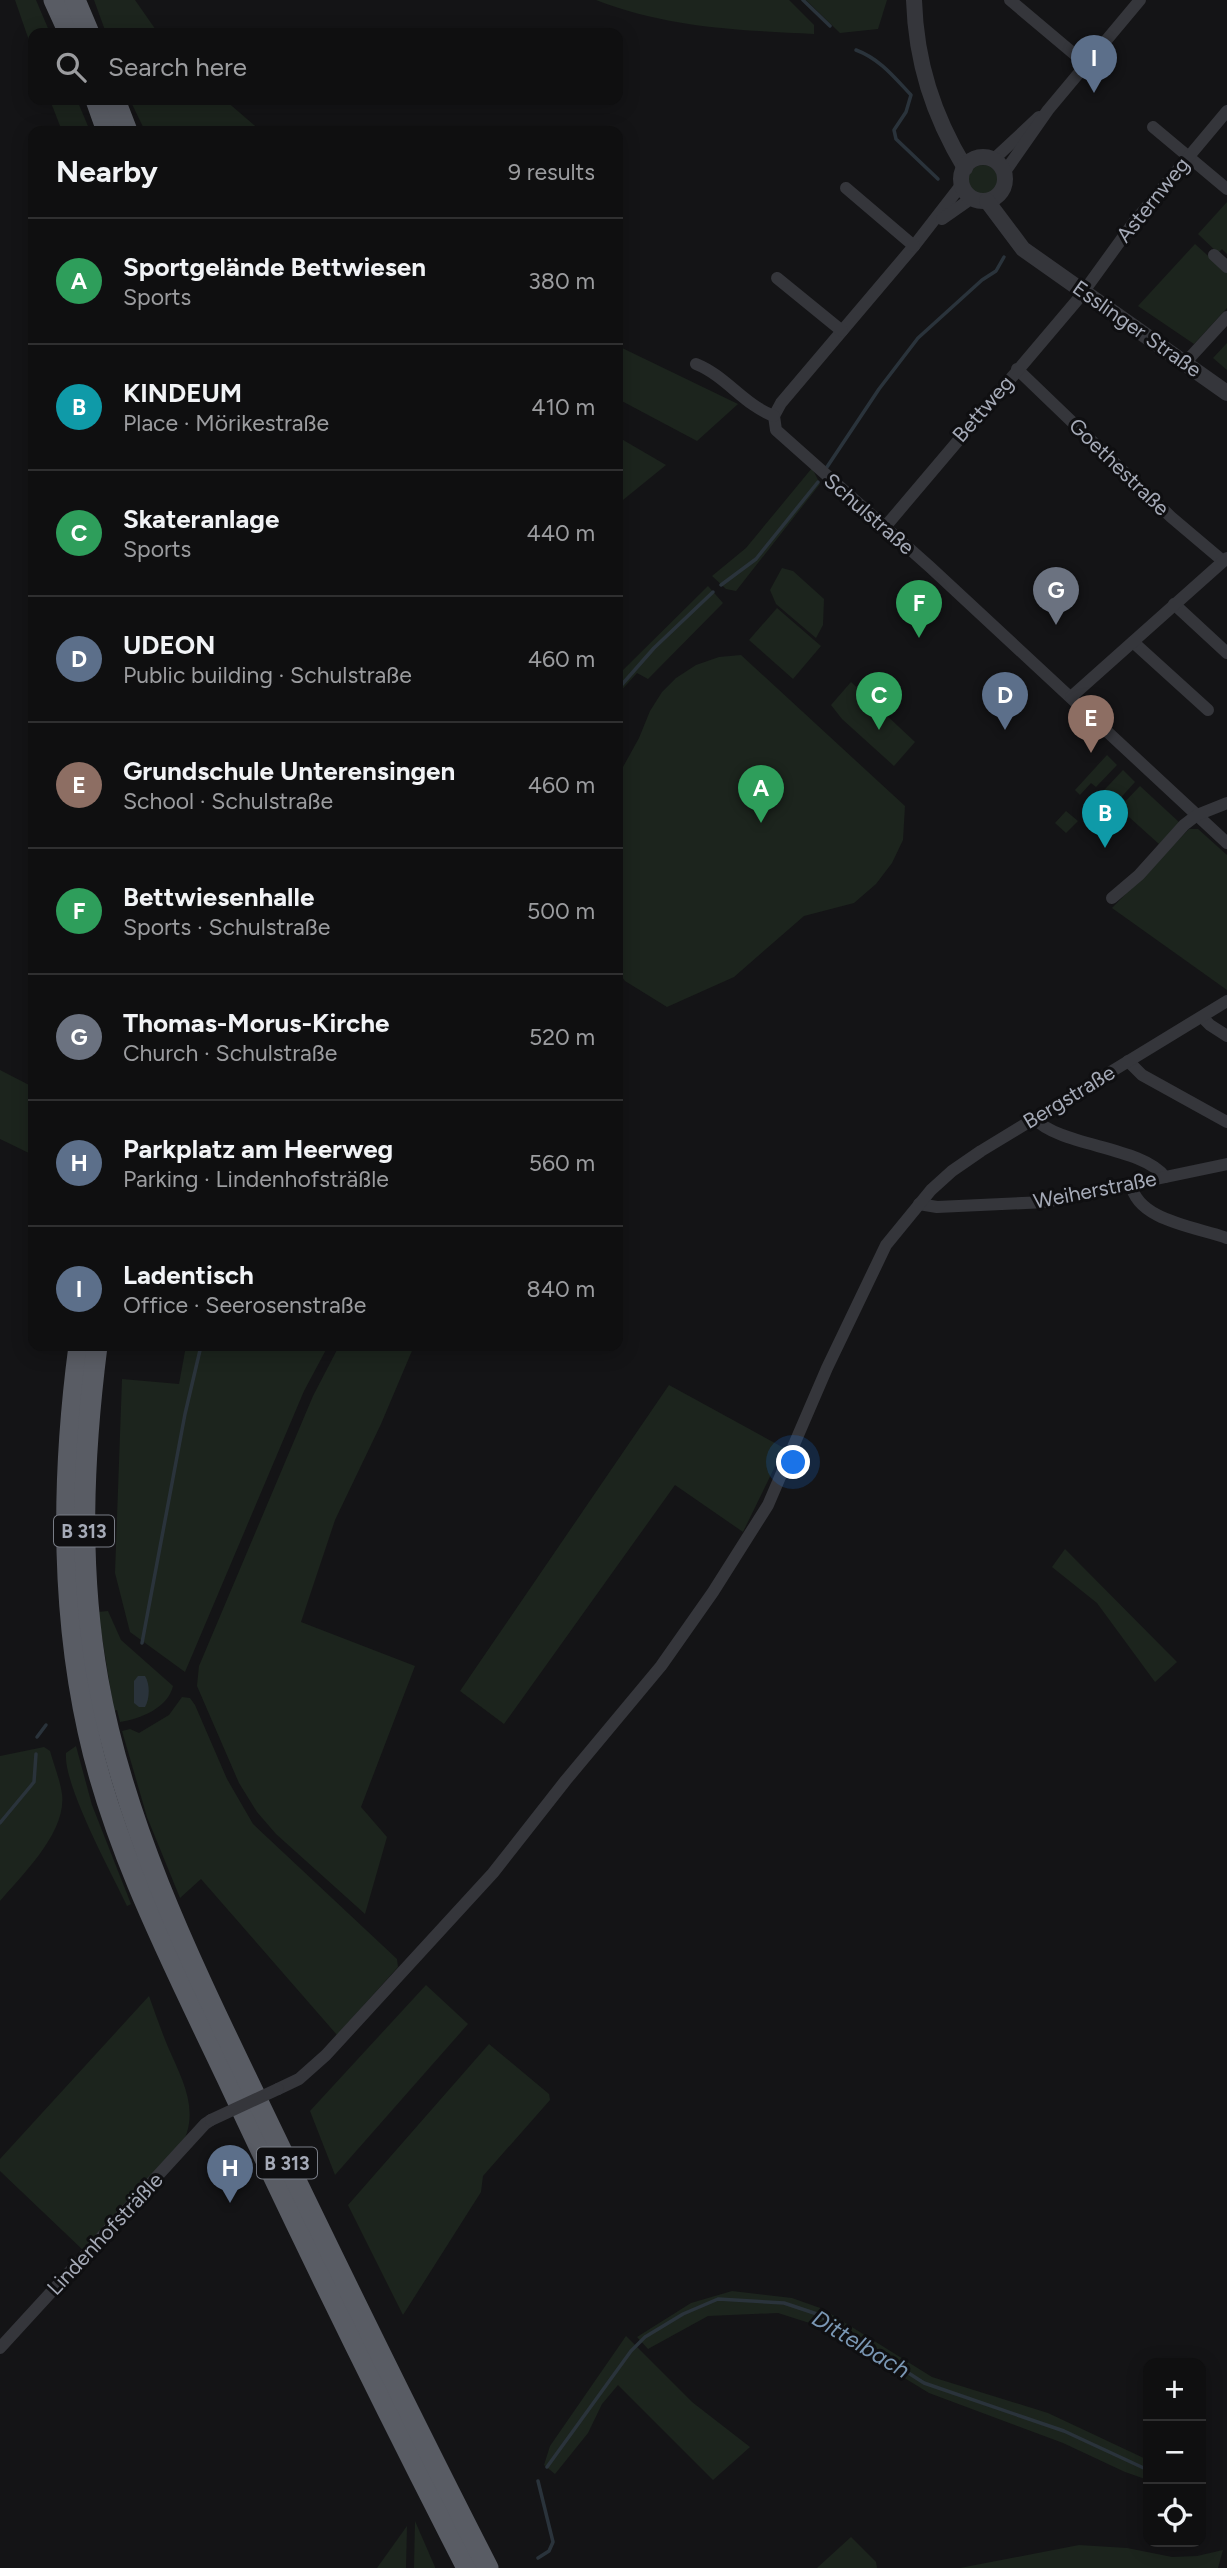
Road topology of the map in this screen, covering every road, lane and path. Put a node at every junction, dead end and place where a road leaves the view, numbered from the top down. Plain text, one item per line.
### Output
1 (54, 0) edge
2 (75, 0) edge
3 (914, 0) edge
4 (1140, 0) edge
5 (1018, 3) edge
6 (67, 28) edge
7 (87, 28) edge
8 (1086, 64) junction
9 (98, 105) edge
10 (117, 105) edge
11 (1227, 111) edge
12 (105, 126) edge
13 (125, 126) edge
14 (1153, 127) dead end
15 (1188, 157) junction
16 (985, 165) junction
17 (962, 184) junction
18 (846, 188) dead end
19 (1227, 189) edge
20 (986, 197) junction
21 (930, 227) junction
22 (914, 246) junction
23 (1214, 255) dead end
24 (1227, 267) edge
25 (777, 278) dead end
26 (1083, 292) junction
27 (1227, 317) edge
28 (842, 331) junction
29 (1185, 363) junction
30 (696, 365) dead end
31 (1017, 369) junction
32 (1227, 393) edge
33 (775, 416) junction
34 (885, 527) junction
35 (1225, 560) edge
36 (1174, 604) junction
37 (1133, 642) junction
38 (1227, 653) edge
39 (1071, 697) junction
40 (1208, 710) dead end
41 (1227, 803) edge
42 (1196, 815) junction
43 (1227, 843) edge
44 (1112, 898) dead end
45 (1227, 1001) edge
46 (1202, 1017) junction
47 (1227, 1036) edge
48 (1128, 1061) junction
49 (1034, 1118) junction
50 (1227, 1122) edge
51 (1227, 1164) edge
52 (1165, 1177) junction
53 (1131, 1184) junction
54 (919, 1204) junction
55 (1227, 1238) edge
56 (79, 1351) edge
57 (96, 1351) edge
58 (95, 1715) junction
59 (103, 1751) junction
60 (278, 2089) joint
61 (0, 2348) edge
62 (467, 2568) edge
63 (488, 2568) edge

1 - 6 highway
2 - 7 highway
3 - 16 street
4 - 8 street
5 - 8 street
8 - 16 street
9 - 12 highway
10 - 13 highway
11 - 15 street, Asternweg
14 - 15 street
15 - 19 street
15 - 26 street, Asternweg
16 - 17 street
16 - 20 street
17 - 20 street, Esslinger Straße
17 - 21 street
18 - 22 street
20 - 21 street
20 - 26 street, Esslinger Straße
21 - 22 street
22 - 28 street
23 - 24 street
25 - 28 street
26 - 29 street, Esslinger Straße
26 - 31 street, Bettweg
27 - 29 street
28 - 33 street
29 - 32 street, Esslinger Straße
30 - 33 street, Schulstraße
31 - 34 street, Bettweg
31 - 35 street, Goethestraße
33 - 34 street, Schulstraße
34 - 39 street, Schulstraße
35 - 36 street
36 - 37 street
36 - 38 street
37 - 39 street
37 - 40 street
39 - 42 street, Schulstraße
41 - 42 street
42 - 43 street, Schulstraße
42 - 44 street
45 - 46 street, Bergstraße
46 - 47 street
46 - 48 street, Bergstraße
48 - 49 street, Bergstraße
48 - 50 street
49 - 52 street
49 - 54 street, Bergstraße
51 - 52 street, Weiherstraße
52 - 53 street, Weiherstraße
53 - 54 street, Weiherstraße
53 - 55 street
54 - 60 street, Bergstraße
56 - 58 highway, B 313
57 - 58 highway, B 313
58 - 59 highway, B 313
59 - 62 highway, B 313
59 - 63 highway, B 313
60 - 61 street, Lindenhofsträßle, bridge

